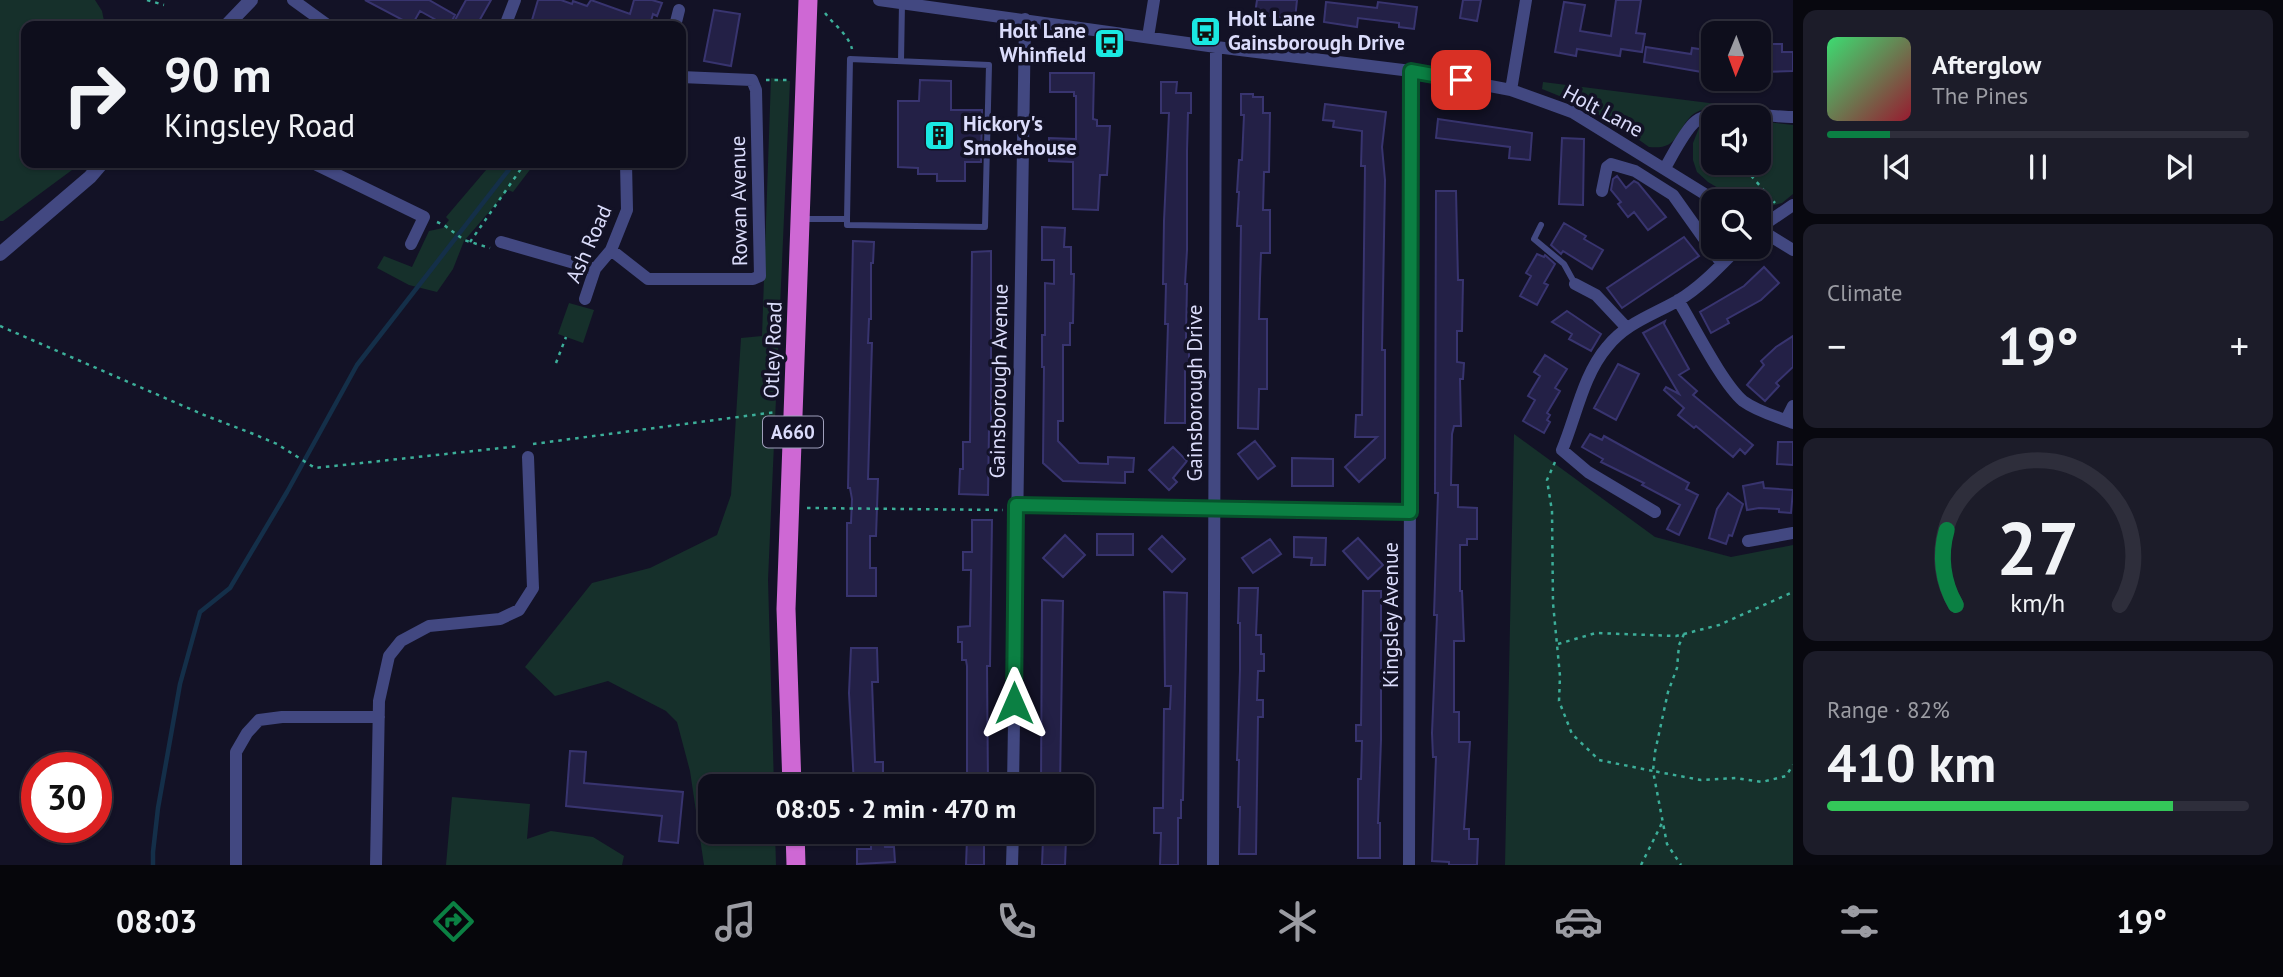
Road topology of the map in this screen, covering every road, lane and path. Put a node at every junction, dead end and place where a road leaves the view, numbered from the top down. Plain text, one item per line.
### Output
1 (146, 0) edge
2 (251, 0) edge
3 (293, 0) edge
4 (515, 0) edge
5 (879, 0) edge
6 (1154, 0) edge
7 (1526, 0) edge
8 (902, 3) junction
9 (164, 5) dead end
10 (816, 5) edge
11 (679, 10) dead end
12 (1025, 19) junction
13 (231, 21) edge
14 (322, 21) edge
15 (507, 21) edge
16 (676, 21) edge
17 (1147, 37) junction
18 (1216, 47) junction
19 (854, 59) junction
20 (901, 61) junction
21 (1411, 71) junction
22 (686, 76) edge
23 (804, 79) junction
24 (752, 80) junction
25 (1511, 90) junction
26 (1793, 117) edge
27 (98, 168) edge
28 (328, 168) edge
29 (522, 168) edge
30 (626, 168) edge
31 (1665, 168) junction
32 (1753, 175) edge
33 (1602, 191) dead end
34 (1701, 191) edge
35 (1788, 208) edge
36 (800, 219) junction
37 (847, 219) junction
38 (1771, 220) edge
39 (444, 225) dead end
40 (1541, 225) dead end
41 (1771, 236) edge
42 (470, 242) junction
43 (501, 242) joint
44 (411, 244) dead end
45 (611, 250) junction
46 (1793, 250) edge
47 (0, 254) edge
48 (1727, 259) edge
49 (1722, 264) junction
50 (595, 269) junction
51 (1575, 284) joint
52 (585, 299) dead end
53 (1678, 300) junction
54 (0, 327) edge
55 (1626, 327) junction
56 (566, 337) dead end
57 (556, 363) dead end
58 (1793, 406) edge
59 (794, 411) junction
60 (1789, 421) edge
61 (1562, 450) junction
62 (528, 457) dead end
63 (789, 507) junction
64 (1016, 507) junction
65 (1214, 510) junction
66 (1410, 512) junction
67 (1655, 512) dead end
68 (1793, 533) edge
69 (1748, 541) dead end
70 (1793, 592) edge
71 (1684, 634) junction
72 (1557, 644) junction
73 (379, 717) junction
74 (1793, 765) edge
75 (1793, 770) edge
76 (1653, 771) junction
77 (1788, 773) junction
78 (792, 774) edge
79 (1013, 774) edge
80 (1663, 821) junction
81 (795, 844) edge
82 (1013, 844) edge
83 (236, 865) edge
84 (376, 865) edge
85 (796, 865) edge
86 (1012, 865) edge
87 (1213, 865) edge
88 (1409, 865) edge
89 (1641, 865) edge
90 (1681, 865) edge

1 - 9 path
2 - 13 street
3 - 14 street
4 - 15 street
5 - 8 street, Holt Lane
6 - 17 street
7 - 25 street
8 - 12 street, Holt Lane
8 - 20 lane
10 - 19 path
10 - 23 highway, Otley Road / A660
11 - 16 street
12 - 17 street, Holt Lane
12 - 64 street, Gainsborough Avenue
17 - 18 street, Holt Lane
18 - 21 street, Holt Lane
18 - 65 street, Gainsborough Drive
19 - 20 lane
19 - 37 lane
20 - 37 lane
21 - 25 street, Holt Lane
21 - 66 street, Kingsley Avenue
22 - 24 street
23 - 24 path
23 - 36 highway, Otley Road / A660
24 - 45 street, Rowan Avenue
25 - 31 street, Holt Lane
26 - 31 street
27 - 47 street
28 - 44 street
29 - 42 path
30 - 45 street, Ash Road
31 - 34 street, Holt Lane
32 - 35 path
33 - 49 street
35 - 38 street
36 - 37 lane
36 - 59 highway, Otley Road / A660
39 - 42 path
40 - 51 lane
41 - 46 street
42 - 43 path
43 - 50 street
45 - 50 street, Ash Road
48 - 49 street
49 - 53 street
50 - 52 street, Ash Road
51 - 55 street
53 - 55 street
53 - 60 street
54 - 59 path
55 - 61 street
56 - 57 path
58 - 60 street
59 - 63 highway, Otley Road / A660
61 - 67 street
61 - 72 path
62 - 73 street
63 - 64 path
63 - 78 highway, Otley Road / A660
64 - 65 street
64 - 79 street, Gainsborough Avenue
65 - 66 street
65 - 87 street, Gainsborough Drive
66 - 88 street, Kingsley Avenue
68 - 69 street
70 - 71 path
71 - 72 path
71 - 76 path
72 - 76 path
73 - 83 street
73 - 84 street
74 - 77 path
75 - 77 path
76 - 77 path
76 - 80 path
80 - 89 path
80 - 90 path
81 - 85 highway
82 - 86 street

